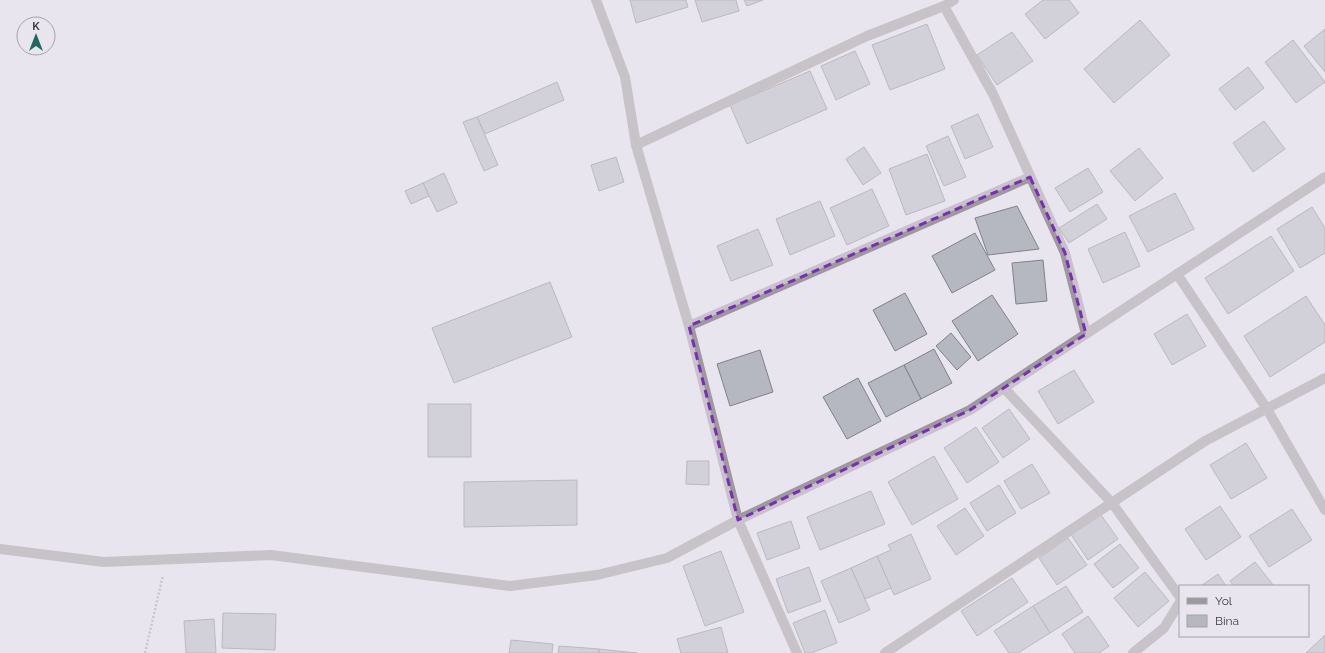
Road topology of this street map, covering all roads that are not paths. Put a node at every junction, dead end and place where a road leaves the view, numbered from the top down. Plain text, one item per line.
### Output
1 (596, 0) edge
2 (954, 0) edge
3 (944, 6) junction
4 (636, 145) junction
5 (1030, 177) junction
6 (1325, 177) edge
7 (1177, 274) junction
8 (689, 326) junction
9 (1086, 334) junction
10 (1325, 378) edge
11 (1004, 388) junction
12 (1267, 409) junction
13 (1112, 503) junction
14 (1325, 510) edge
15 (738, 520) junction
16 (0, 549) edge
17 (1179, 596) edge
18 (1179, 604) edge
19 (797, 653) edge
20 (885, 653) edge
21 (1133, 653) edge

1 - 4 street
2 - 3 street
3 - 4 street
3 - 5 street
4 - 8 street
5 - 8 street
5 - 9 street
6 - 7 street
7 - 9 street
7 - 12 street
8 - 15 street
9 - 11 street
10 - 12 street
11 - 13 street
11 - 15 street
12 - 13 street
12 - 14 street
13 - 17 street
13 - 20 street
15 - 16 street
15 - 19 street
18 - 21 street

